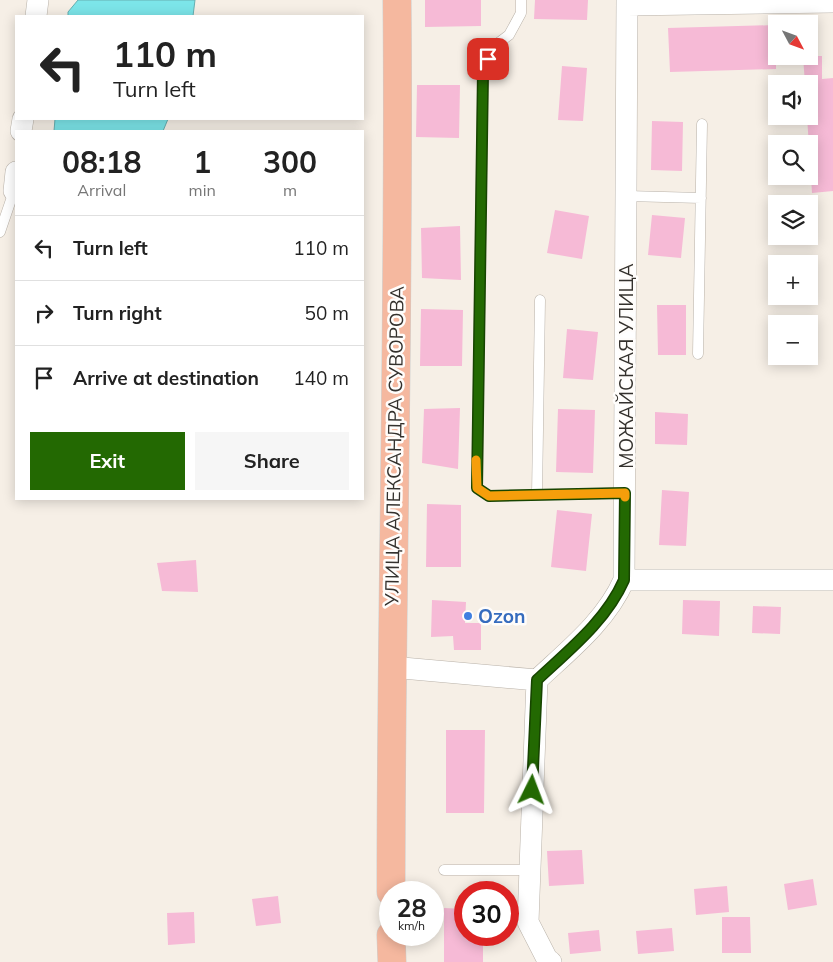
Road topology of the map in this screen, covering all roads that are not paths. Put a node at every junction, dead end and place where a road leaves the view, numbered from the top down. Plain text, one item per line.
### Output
1 (38, 0) edge
2 (397, 0) edge
3 (521, 0) edge
4 (628, 2) edge
5 (833, 2) edge
6 (36, 15) edge
7 (702, 124) dead end
8 (15, 182) edge
9 (626, 196) junction
10 (701, 198) junction
11 (3, 214) edge
12 (0, 232) edge
13 (540, 300) dead end
14 (698, 354) dead end
15 (625, 493) junction
16 (537, 495) junction
17 (624, 580) junction
18 (833, 580) edge
19 (391, 666) junction
20 (537, 680) junction
21 (444, 870) dead end
22 (529, 870) junction
23 (391, 881) edge
24 (391, 946) edge
25 (392, 962) edge
26 (551, 962) edge

1 - 6 street
2 - 19 main road, УЛИЦА АЛЕКСАНДРА СУВОРОВА
3 - 16 lane
4 - 5 street
4 - 9 street, МОЖАЙСКАЯ УЛИЦА
7 - 10 lane
8 - 11 lane
9 - 10 lane
9 - 15 street, МОЖАЙСКАЯ УЛИЦА
10 - 14 lane
11 - 12 lane
13 - 16 lane
15 - 16 lane
15 - 17 street, МОЖАЙСКАЯ УЛИЦА
17 - 18 street
17 - 20 street, МОЖАЙСКАЯ УЛИЦА
19 - 20 street
19 - 23 main road, УЛИЦА АЛЕКСАНДРА СУВОРОВА
20 - 22 street
21 - 22 lane
22 - 26 street
24 - 25 main road

